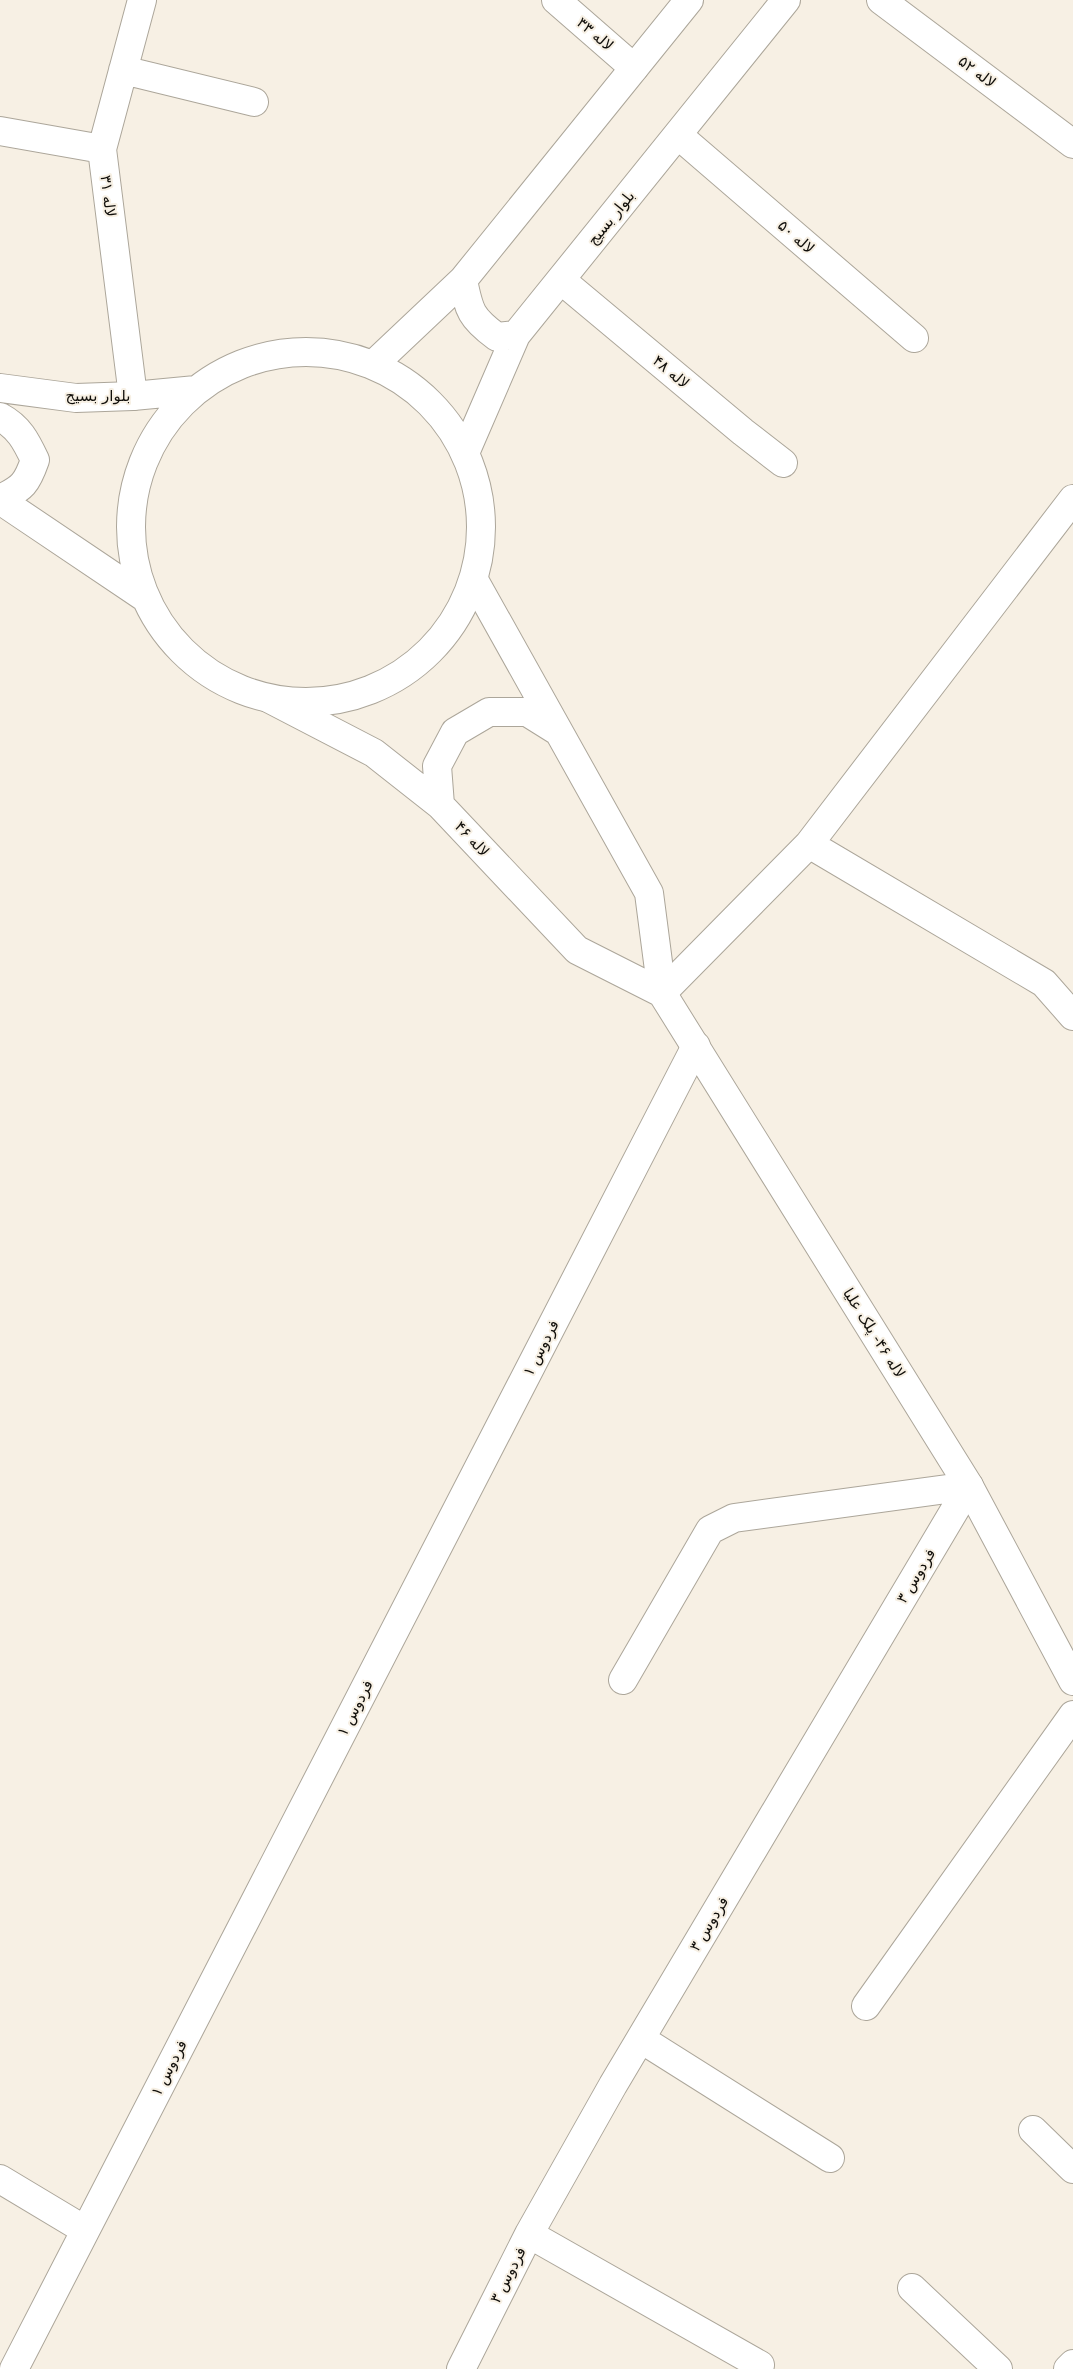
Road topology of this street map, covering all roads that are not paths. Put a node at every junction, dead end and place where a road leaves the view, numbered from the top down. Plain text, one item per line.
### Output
1 (142, 0) edge
2 (556, 0) edge
3 (689, 0) edge
4 (786, 0) edge
5 (881, 0) edge
6 (634, 68) junction
7 (123, 70) junction
8 (254, 102) dead end
9 (0, 131) edge
10 (678, 135) junction
11 (1073, 144) edge
12 (102, 149) junction
13 (463, 280) junction
14 (561, 280) junction
15 (516, 335) junction
16 (914, 338) dead end
17 (373, 365) junction
18 (0, 388) edge
19 (196, 390) junction
20 (133, 396) junction
21 (0, 417) edge
22 (465, 453) junction
23 (783, 463) dead end
24 (1073, 499) edge
25 (0, 500) edge
26 (474, 580) junction
27 (144, 597) junction
28 (270, 699) junction
29 (560, 733) junction
30 (440, 805) junction
31 (809, 844) junction
32 (662, 993) junction
33 (1073, 1016) edge
34 (696, 1046) junction
35 (970, 1486) junction
36 (623, 1680) dead end
37 (1073, 1681) edge
38 (1073, 1715) edge
39 (866, 2006) dead end
40 (641, 2039) junction
41 (1033, 2130) dead end
42 (830, 2158) dead end
43 (1073, 2170) edge
44 (0, 2179) edge
45 (85, 2230) junction
46 (529, 2234) junction
47 (912, 2288) dead end
48 (1073, 2364) edge
49 (760, 2365) dead end
50 (14, 2369) edge
51 (461, 2369) edge
52 (998, 2369) edge
53 (1068, 2369) edge

1 - 7 street, لاله ۳۱
2 - 6 street, لاله ۳۳
3 - 6 street
4 - 10 street, بلوار بسیج
5 - 11 street, لاله ۵۲
6 - 13 street
7 - 8 street
7 - 12 street, لاله ۳۱
9 - 12 street
10 - 14 street, بلوار بسیج
10 - 16 street, لاله ۵۰
12 - 20 street, لاله ۳۱
13 - 15 street
13 - 17 street
14 - 15 street, بلوار بسیج
14 - 23 street, لاله ۴۸
15 - 22 street, بلوار بسیج
17 - 19 street
17 - 22 street
18 - 20 street, بلوار بسیج
19 - 20 street, بلوار بسیج
19 - 27 street
21 - 25 street
22 - 26 street
24 - 31 street
25 - 27 street
26 - 28 street
26 - 29 street
27 - 28 street
28 - 30 street, لاله ۴۶
29 - 30 street
29 - 32 street
30 - 32 street, لاله ۴۶
31 - 32 street
31 - 33 street
32 - 34 street, لاله ۴۶- پلک علیا
34 - 35 street, لاله ۴۶- پلک علیا
34 - 45 street, فردوس ۱
35 - 36 street
35 - 37 street, لاله ۴۶- پلک علیا
35 - 40 street, فردوس ۳
38 - 39 street
40 - 42 street
40 - 46 street, فردوس ۳
41 - 43 street
44 - 45 street
45 - 50 street, فردوس ۱
46 - 49 street
46 - 51 street, فردوس ۳
47 - 52 street
48 - 53 street

